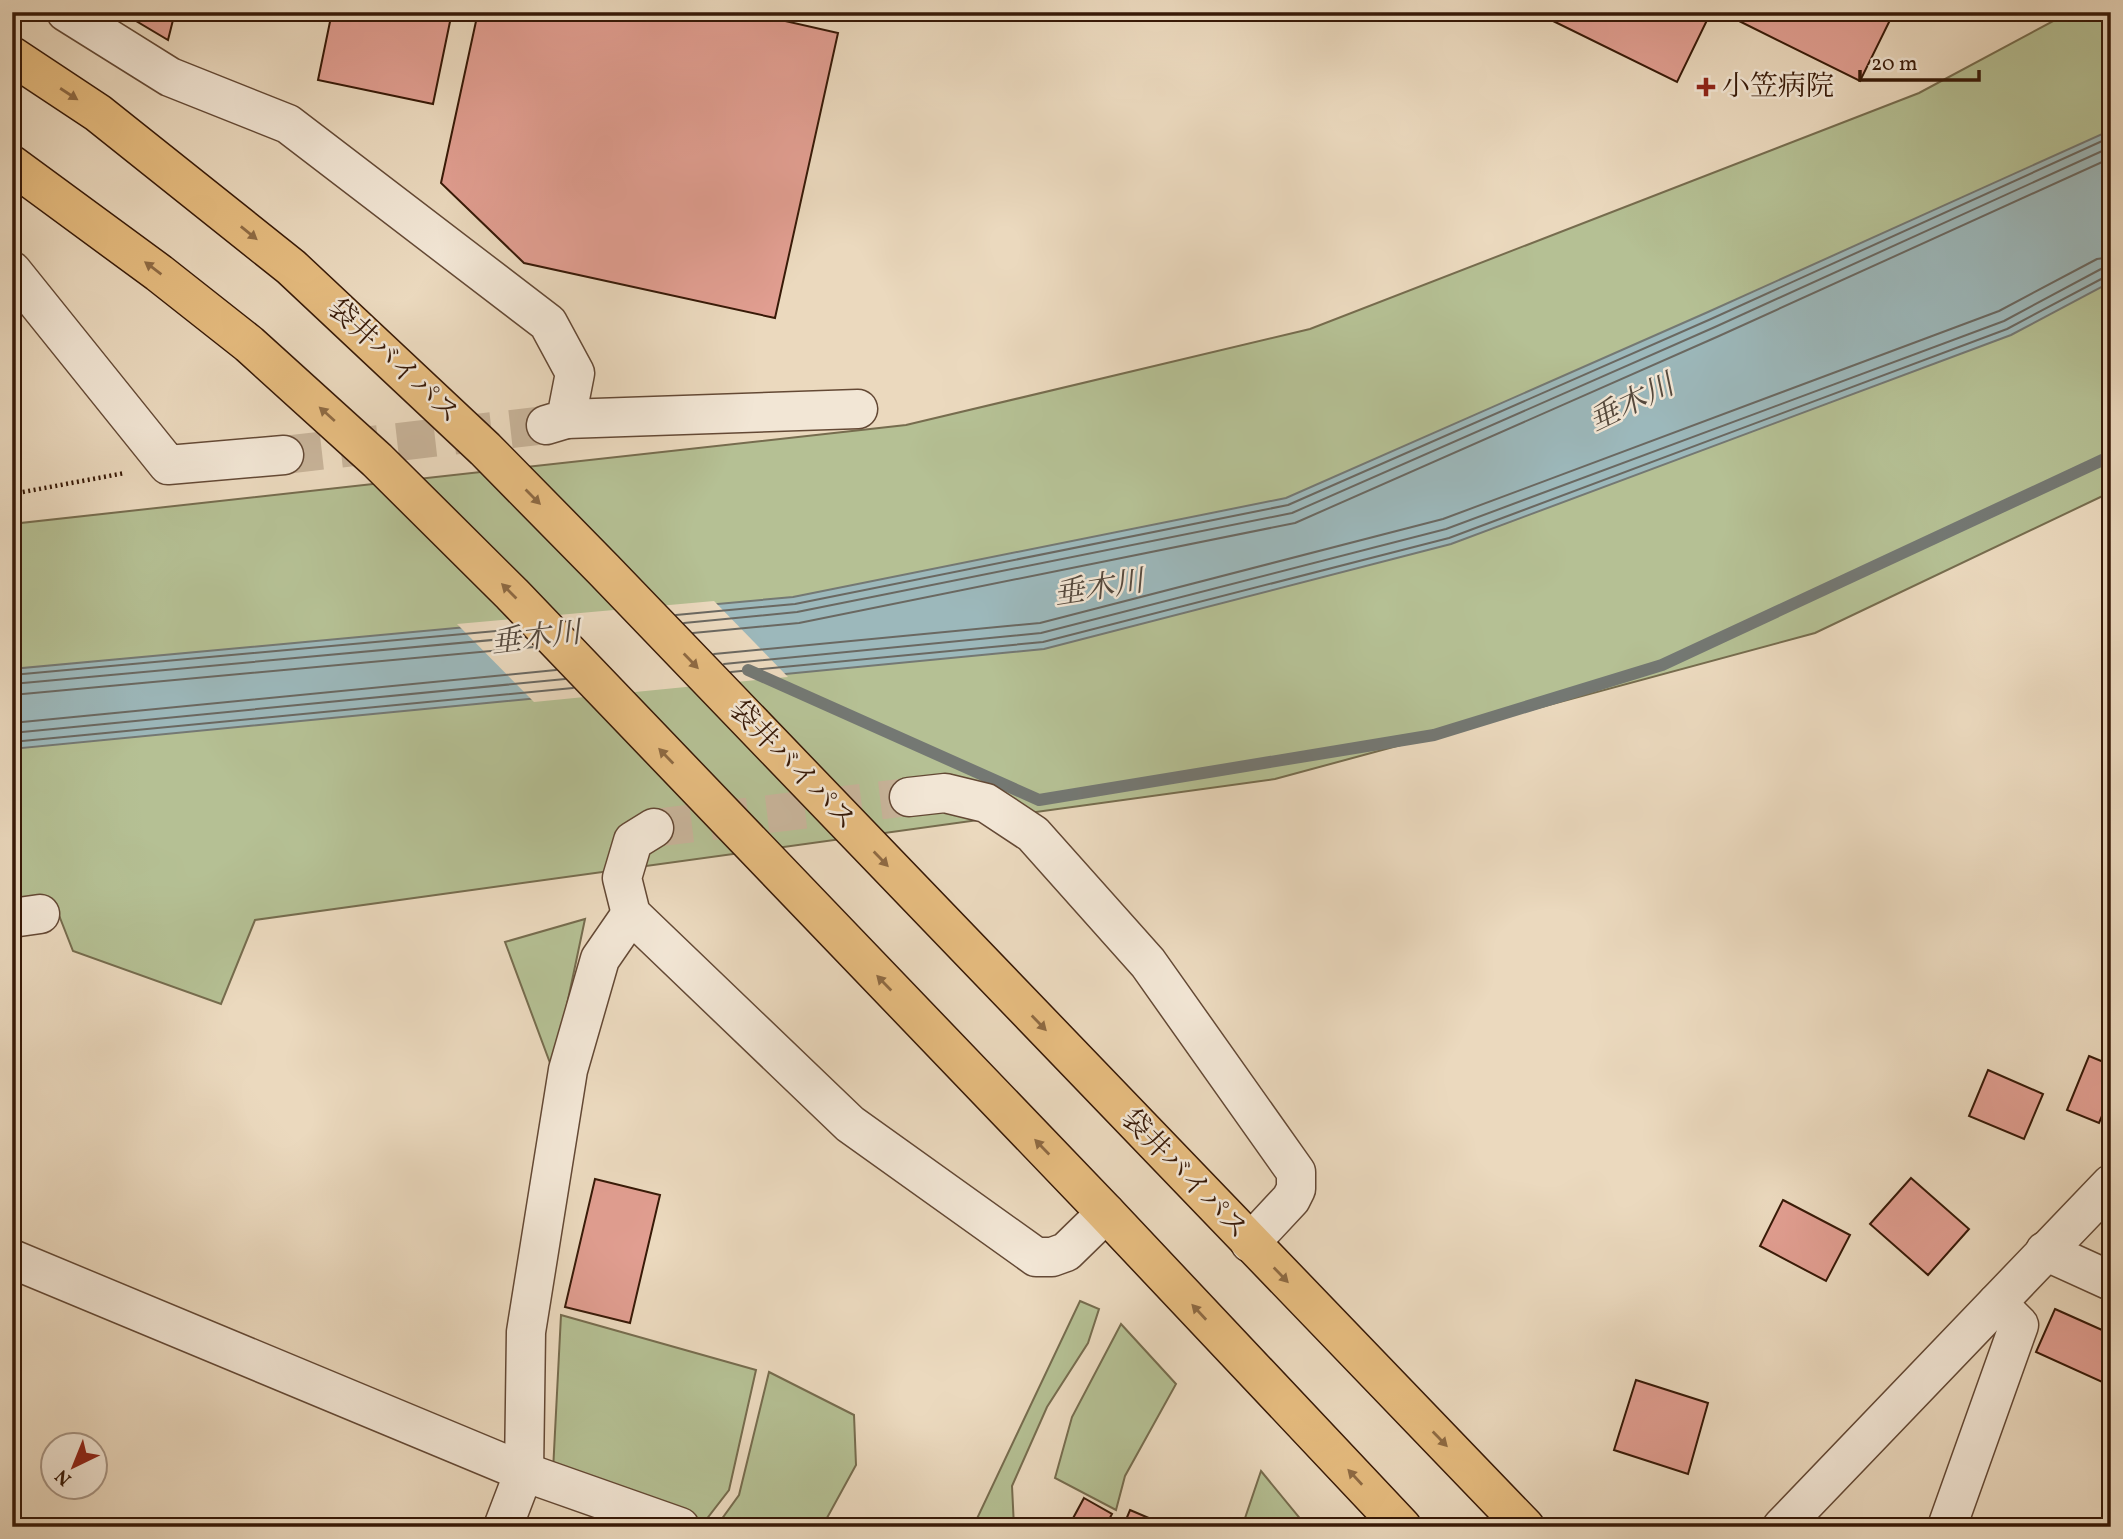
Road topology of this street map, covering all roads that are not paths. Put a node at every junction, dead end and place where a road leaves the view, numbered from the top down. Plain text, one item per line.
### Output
1 (66, 12) edge
2 (12, 56) edge
3 (15, 173) edge
4 (12, 271) edge
5 (858, 409) dead end
6 (284, 454) tunnel mouth
7 (909, 797) tunnel mouth
8 (654, 828) tunnel mouth
9 (631, 914) junction
10 (2111, 1184) edge
11 (1106, 1213) junction
12 (1250, 1243) junction
13 (2045, 1251) junction
14 (12, 1259) edge
15 (2111, 1281) edge
16 (1997, 1303) junction
17 (524, 1472) junction
18 (503, 1527) edge
19 (680, 1527) edge
20 (1402, 1527) edge
21 (1525, 1527) edge
22 (1782, 1527) edge
23 (1947, 1527) edge

1 - 5 street
2 -> 12 highway, 袋井バイパス
11 -> 3 highway
4 - 6 street
7 - 12 street
8 - 9 street
9 - 11 street
9 - 17 street
10 - 13 street
20 -> 11 highway
12 -> 21 highway, 袋井バイパス
13 - 15 street
13 - 16 street
14 - 17 street
16 - 22 street
16 - 23 street
17 - 18 street
17 - 19 street

